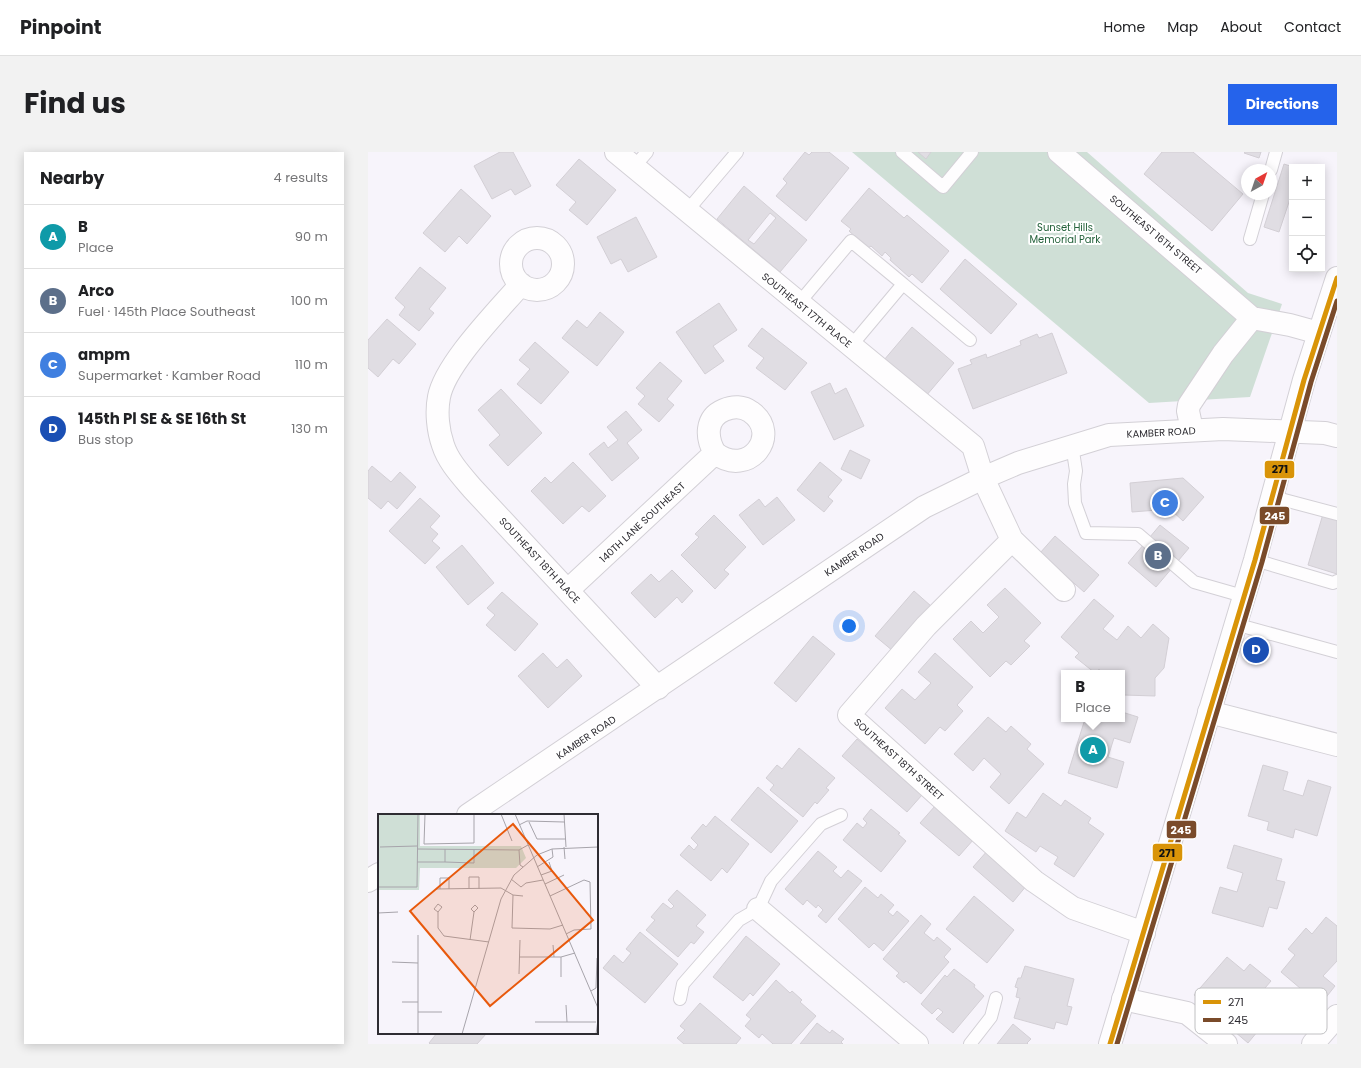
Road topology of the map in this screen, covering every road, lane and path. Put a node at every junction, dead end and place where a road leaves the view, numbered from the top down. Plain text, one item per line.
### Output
1 (616, 152) edge
2 (737, 152) edge
3 (902, 152) edge
4 (972, 152) edge
5 (1059, 152) edge
6 (1276, 152) edge
7 (640, 159) edge
8 (1273, 164) edge
9 (1261, 200) edge
10 (687, 211) junction
11 (1250, 239) dead end
12 (1337, 278) edge
13 (521, 284) dead end
14 (903, 284) junction
15 (799, 303) junction
16 (1252, 318) junction
17 (1319, 333) junction
18 (970, 340) dead end
19 (851, 346) junction
20 (1192, 430) junction
21 (1290, 431) junction
22 (1337, 436) edge
23 (1072, 445) junction
24 (715, 453) dead end
25 (983, 478) junction
26 (1273, 498) junction
27 (1337, 514) edge
28 (1012, 540) junction
29 (1255, 560) junction
30 (1337, 581) edge
31 (568, 590) junction
32 (1064, 590) dead end
33 (1243, 596) junction
34 (1235, 624) junction
35 (1337, 652) edge
36 (658, 688) junction
37 (1209, 712) junction
38 (1337, 746) edge
39 (469, 814) edge
40 (841, 815) dead end
41 (378, 875) edge
42 (368, 881) edge
43 (758, 909) junction
44 (1144, 933) junction
45 (996, 998) dead end
46 (1123, 998) junction
47 (680, 999) dead end
48 (1337, 1016) edge
49 (1195, 1019) edge
50 (1327, 1028) edge
51 (1213, 1034) edge
52 (1322, 1034) edge
53 (917, 1044) edge
54 (970, 1044) edge
55 (1110, 1044) edge
56 (1226, 1044) edge
57 (1313, 1044) edge

1 - 7 street, SOUTHEAST 17TH PLACE
2 - 10 lane
3 - 4 lane
5 - 16 street, SOUTHEAST 16TH STREET
6 - 8 lane
7 - 10 street, SOUTHEAST 17TH PLACE
9 - 11 lane
10 - 15 street, SOUTHEAST 17TH PLACE
12 - 17 street
13 - 31 street, SOUTHEAST 18TH PLACE
14 - 15 lane
14 - 18 lane
14 - 19 lane
15 - 19 street, SOUTHEAST 17TH PLACE
16 - 17 street
16 - 20 street
17 - 21 street
19 - 25 street, SOUTHEAST 17TH PLACE
20 - 21 street, KAMBER ROAD
20 - 23 street, KAMBER ROAD
21 - 22 street
21 - 26 street
23 - 25 street, KAMBER ROAD
23 - 33 lane
24 - 31 street, 140TH LANE SOUTHEAST
25 - 28 street, SOUTHEAST 17TH PLACE
25 - 36 street, KAMBER ROAD
26 - 27 lane
26 - 29 street
28 - 32 street
28 - 44 street, SOUTHEAST 18TH STREET
29 - 30 lane
29 - 33 street
31 - 36 street, SOUTHEAST 18TH PLACE
33 - 34 street
34 - 35 lane
34 - 37 street
36 - 39 street, KAMBER ROAD
37 - 38 street
37 - 44 street
40 - 43 lane
41 - 42 street
43 - 47 lane
43 - 53 street
44 - 46 street
45 - 54 lane
46 - 49 street
46 - 55 street
48 - 50 street
51 - 56 street
52 - 57 street

